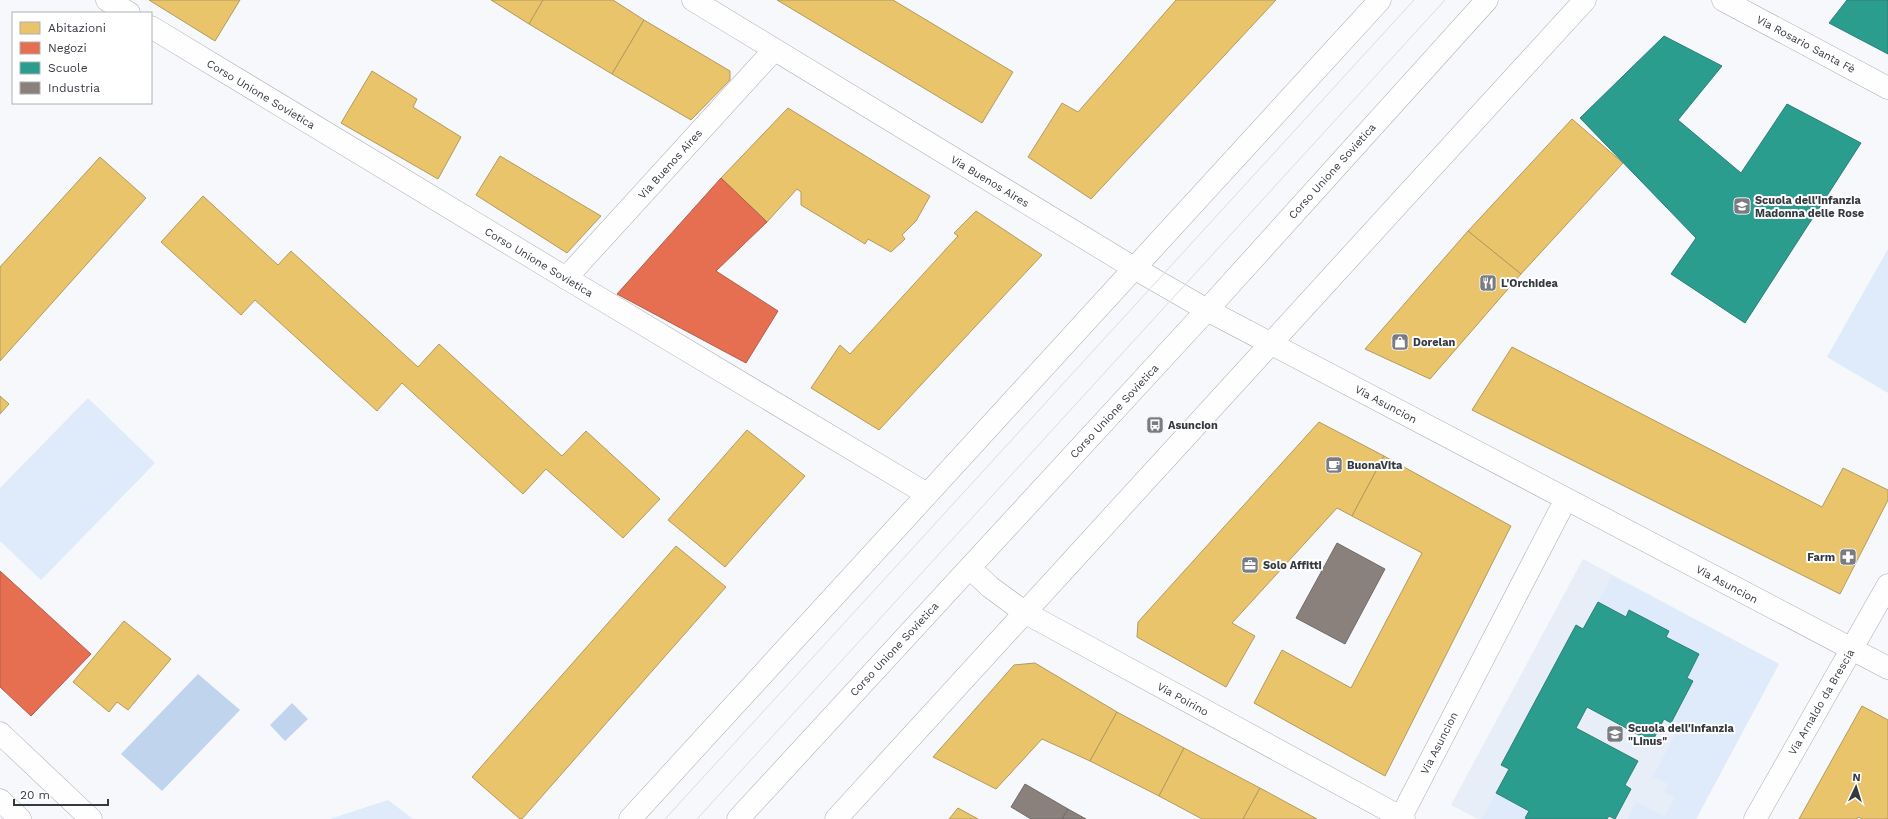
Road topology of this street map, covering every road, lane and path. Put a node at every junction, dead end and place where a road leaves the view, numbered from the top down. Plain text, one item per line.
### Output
1 (107, 0) edge
2 (693, 0) edge
3 (1380, 0) edge
4 (1487, 0) edge
5 (1585, 0) edge
6 (1723, 0) edge
7 (126, 12) edge
8 (152, 28) edge
9 (774, 50) junction
10 (1888, 88) edge
11 (1134, 268) junction
12 (566, 278) junction
13 (1207, 310) junction
14 (1271, 344) junction
15 (928, 494) junction
16 (1566, 499) junction
17 (970, 568) junction
18 (1888, 585) edge
19 (1024, 612) junction
20 (1852, 649) junction
21 (1888, 668) edge
22 (0, 733) edge
23 (0, 800) edge
24 (1402, 818) edge
25 (20, 819) edge
26 (92, 819) edge
27 (630, 819) edge
28 (738, 819) edge
29 (836, 819) edge
30 (1755, 819) edge

1 - 7 street
2 - 9 street, Via Buenos Aires
3 - 11 street
4 - 13 street, Corso Unione Sovietica
5 - 14 street
6 - 10 street, Via Rosario Santa Fè
8 - 12 street, Corso Unione Sovietica
9 - 11 street, Via Buenos Aires
9 - 12 street, Via Buenos Aires
11 - 13 street, Via Buenos Aires
11 - 15 street
12 - 15 street, Corso Unione Sovietica
13 - 14 street, Via Asuncion
13 - 17 street, Corso Unione Sovietica
14 - 16 street, Via Asuncion
14 - 19 street
15 - 27 street
16 - 20 street, Via Asuncion
16 - 24 street, Via Asuncion
17 - 19 street, Via Poirino
17 - 28 street, Corso Unione Sovietica
18 - 20 street, Via Arnaldo da Brescia
19 - 24 street, Via Poirino
19 - 29 street
20 - 21 street, Via Asuncion
20 - 30 street, Via Arnaldo da Brescia
22 - 26 street
23 - 25 street

